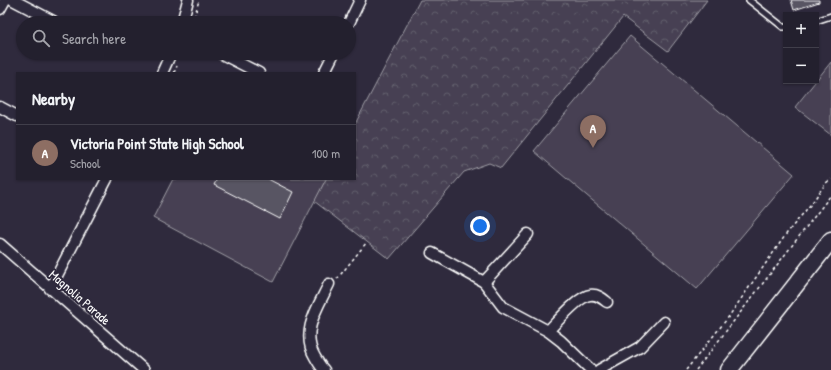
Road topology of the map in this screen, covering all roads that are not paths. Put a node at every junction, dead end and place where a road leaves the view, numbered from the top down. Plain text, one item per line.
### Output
1 (5, 0) edge
2 (13, 0) edge
3 (188, 0) edge
4 (360, 0) edge
5 (749, 0) edge
6 (0, 9) edge
7 (43, 16) edge
8 (184, 16) edge
9 (352, 16) edge
10 (831, 16) edge
11 (819, 20) edge
12 (783, 27) edge
13 (168, 60) edge
14 (234, 60) edge
15 (330, 60) edge
16 (162, 72) edge
17 (257, 72) edge
18 (324, 72) edge
19 (0, 107) edge
20 (16, 115) edge
21 (106, 180) edge
22 (528, 234) dead end
23 (831, 240) edge
24 (0, 244) edge
25 (432, 253) dead end
26 (484, 282) junction
27 (329, 284) road end
28 (50, 289) junction
29 (607, 302) dead end
30 (664, 322) dead end
31 (548, 331) junction
32 (144, 370) edge
33 (324, 370) edge
34 (591, 370) edge
35 (599, 370) edge
36 (729, 370) edge

1 - 6 street
2 - 7 street
3 - 8 street
4 - 9 street
5 - 12 lane
10 - 11 lane
13 - 16 street
14 - 17 street
15 - 18 street
19 - 20 street
21 - 28 street
22 - 26 street
23 - 36 highway
24 - 28 street, Magnolia Parade
25 - 26 street
26 - 31 street
27 - 33 street
28 - 32 street, Magnolia Parade
29 - 31 street
30 - 35 street
31 - 34 street

